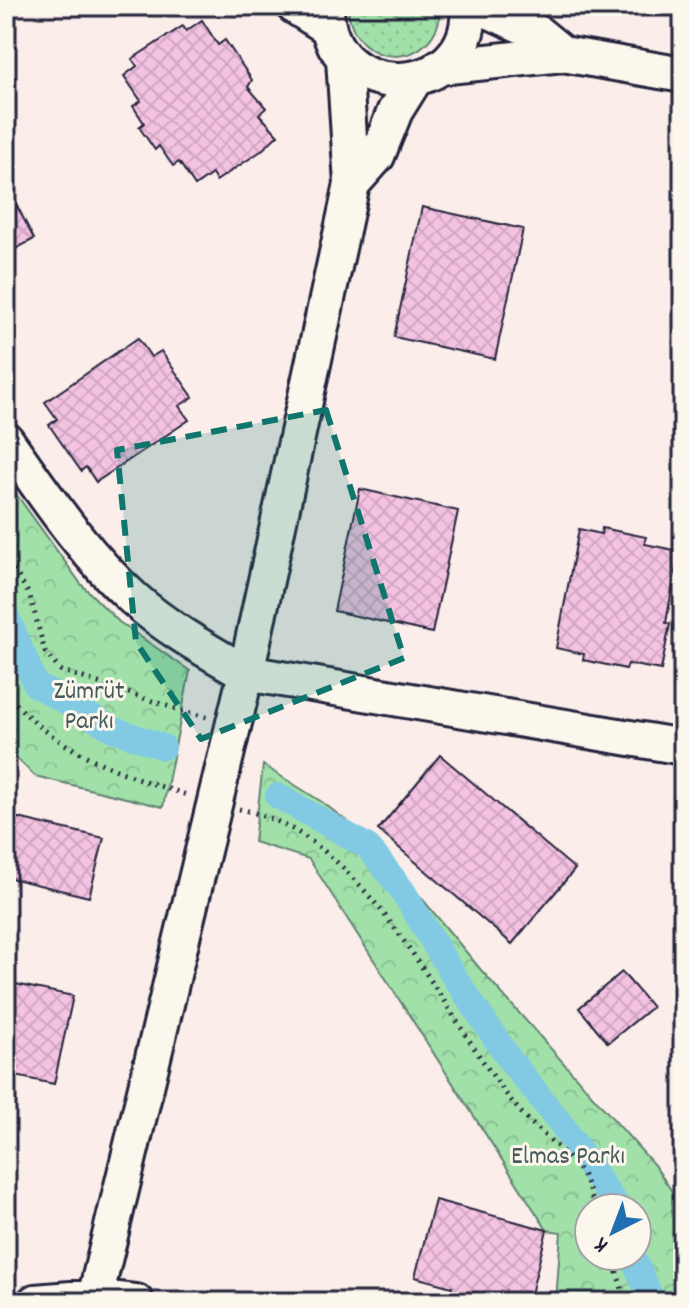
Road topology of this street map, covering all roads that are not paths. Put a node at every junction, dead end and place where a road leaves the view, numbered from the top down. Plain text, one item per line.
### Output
1 (294, 6) edge
2 (468, 6) edge
3 (479, 6) edge
4 (326, 16) edge
5 (563, 54) junction
6 (344, 59) junction
7 (427, 73) junction
8 (683, 75) edge
9 (352, 184) junction
10 (6, 440) edge
11 (246, 673) junction
12 (683, 747) edge
13 (95, 1299) edge
14 (35, 1302) edge
15 (136, 1302) edge

1 - 4 street
2 - 7 street
3 - 5 street
4 - 6 street
5 - 7 street
5 - 8 street
6 - 7 street
6 - 9 street
7 - 9 street
9 - 11 street
10 - 11 street
11 - 12 street
11 - 13 street
13 - 14 street
13 - 15 street

